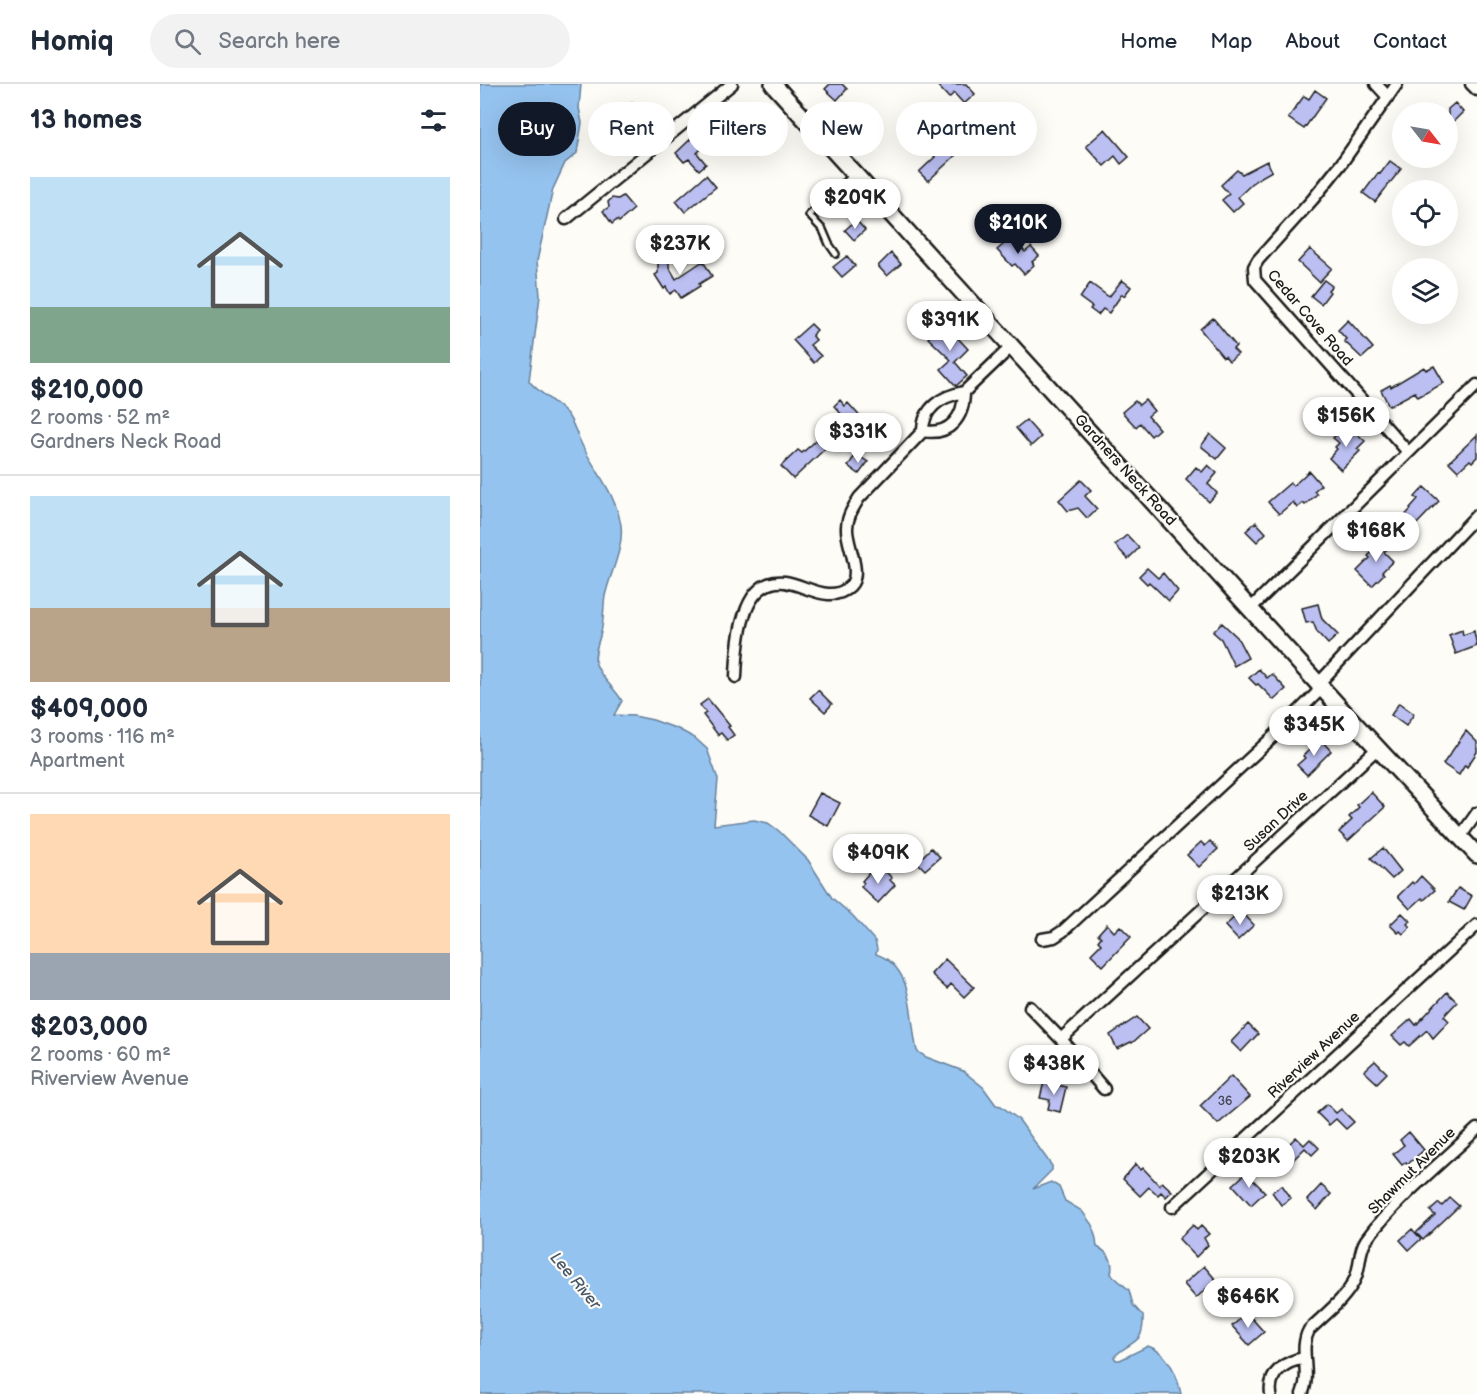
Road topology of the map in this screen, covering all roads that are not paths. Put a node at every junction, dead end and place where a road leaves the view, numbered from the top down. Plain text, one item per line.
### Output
1 (732, 84) edge
2 (773, 84) edge
3 (1376, 84) edge
4 (1397, 84) edge
5 (1471, 84) edge
6 (1477, 90) edge
7 (1388, 97) junction
8 (855, 174) junction
9 (566, 219) dead end
10 (836, 254) dead end
11 (1012, 346) junction
12 (1477, 385) edge
13 (964, 392) junction
14 (923, 431) junction
15 (1408, 452) junction
16 (1477, 515) edge
17 (1251, 608) junction
18 (736, 677) dead end
19 (1319, 683) junction
20 (1378, 748) junction
21 (1477, 813) edge
22 (1460, 837) junction
23 (1477, 855) edge
24 (1477, 925) edge
25 (1042, 939) dead end
26 (1030, 1007) dead end
27 (1061, 1039) junction
28 (1104, 1089) dead end
29 (1477, 1128) edge
30 (1172, 1207) dead end
31 (1305, 1358) junction
32 (1271, 1394) edge
33 (1302, 1394) edge

1 - 9 street
2 - 8 street, Gardners Neck Road
3 - 7 street
4 - 7 street, Cedar Cove Road
5 - 6 street
7 - 15 street, Cedar Cove Road
8 - 10 lane
8 - 11 street, Gardners Neck Road
11 - 13 street
11 - 17 street, Gardners Neck Road
12 - 15 street
13 - 14 street
13 - 14 street
14 - 18 street
15 - 17 street
16 - 19 street
17 - 19 street, Gardners Neck Road
19 - 20 street, Gardners Neck Road
19 - 25 street
20 - 22 street, Gardners Neck Road
20 - 27 street, Susan Drive
21 - 22 street
22 - 23 street, Gardners Neck Road
24 - 30 street, Riverview Avenue
26 - 27 street
27 - 28 street
29 - 31 street, Shawmut Avenue
31 - 32 street
31 - 33 street, Shawmut Avenue

